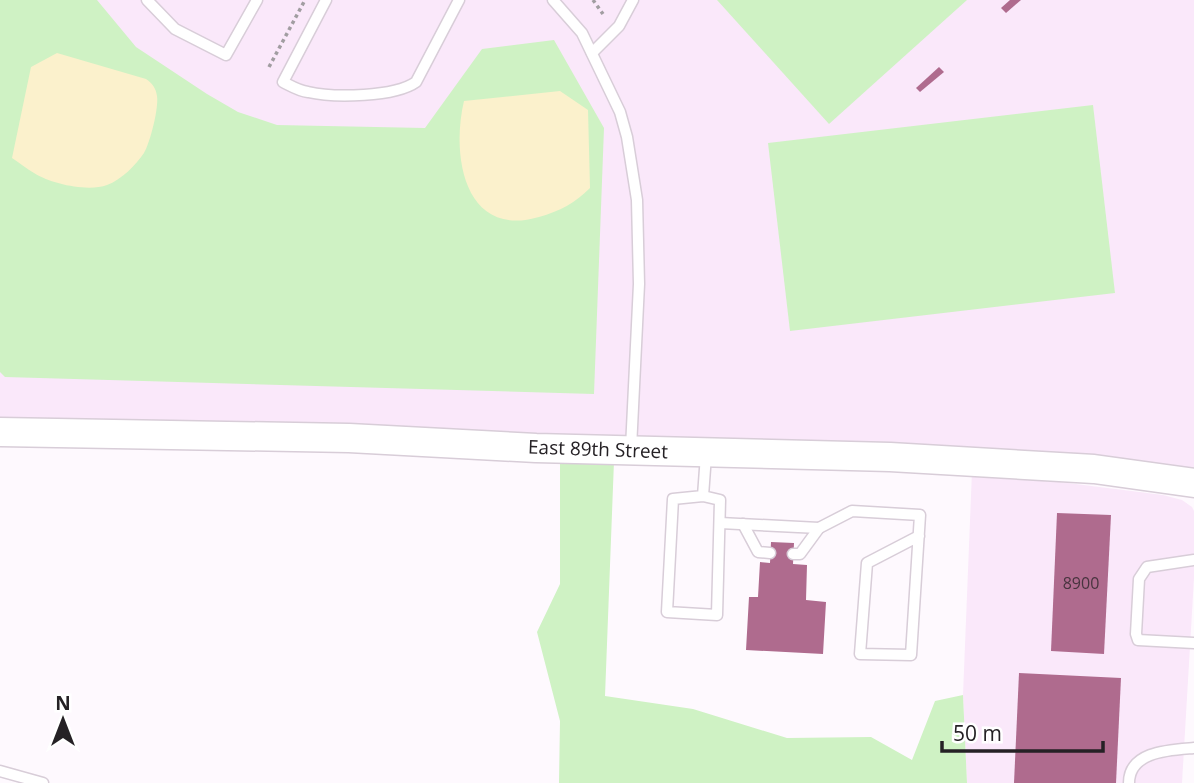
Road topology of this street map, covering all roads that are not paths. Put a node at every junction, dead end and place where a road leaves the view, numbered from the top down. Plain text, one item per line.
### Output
1 (147, 0) edge
2 (257, 0) edge
3 (326, 0) edge
4 (459, 0) edge
5 (552, 0) edge
6 (633, 0) edge
7 (592, 53) junction
8 (0, 432) edge
9 (631, 450) junction
10 (706, 452) junction
11 (1194, 482) edge
12 (704, 496) junction
13 (720, 523) junction
14 (743, 524) junction
15 (819, 528) junction
16 (919, 536) junction
17 (770, 553) dead end
18 (793, 554) dead end
19 (1194, 560) edge
20 (1194, 643) edge
21 (1194, 748) edge
22 (0, 771) edge
23 (43, 783) edge
24 (1129, 783) edge

1 - 2 lane
3 - 4 lane
5 - 7 lane
6 - 7 lane
7 - 9 lane
8 - 9 street, East 89th Street
9 - 10 street, East 89th Street
10 - 11 street, East 89th Street
10 - 12 lane
12 - 13 lane
12 - 13 lane
13 - 14 lane
14 - 15 lane
14 - 17 lane
15 - 16 lane
15 - 18 lane
16 - 16 lane
19 - 20 lane
21 - 24 lane
22 - 23 lane

